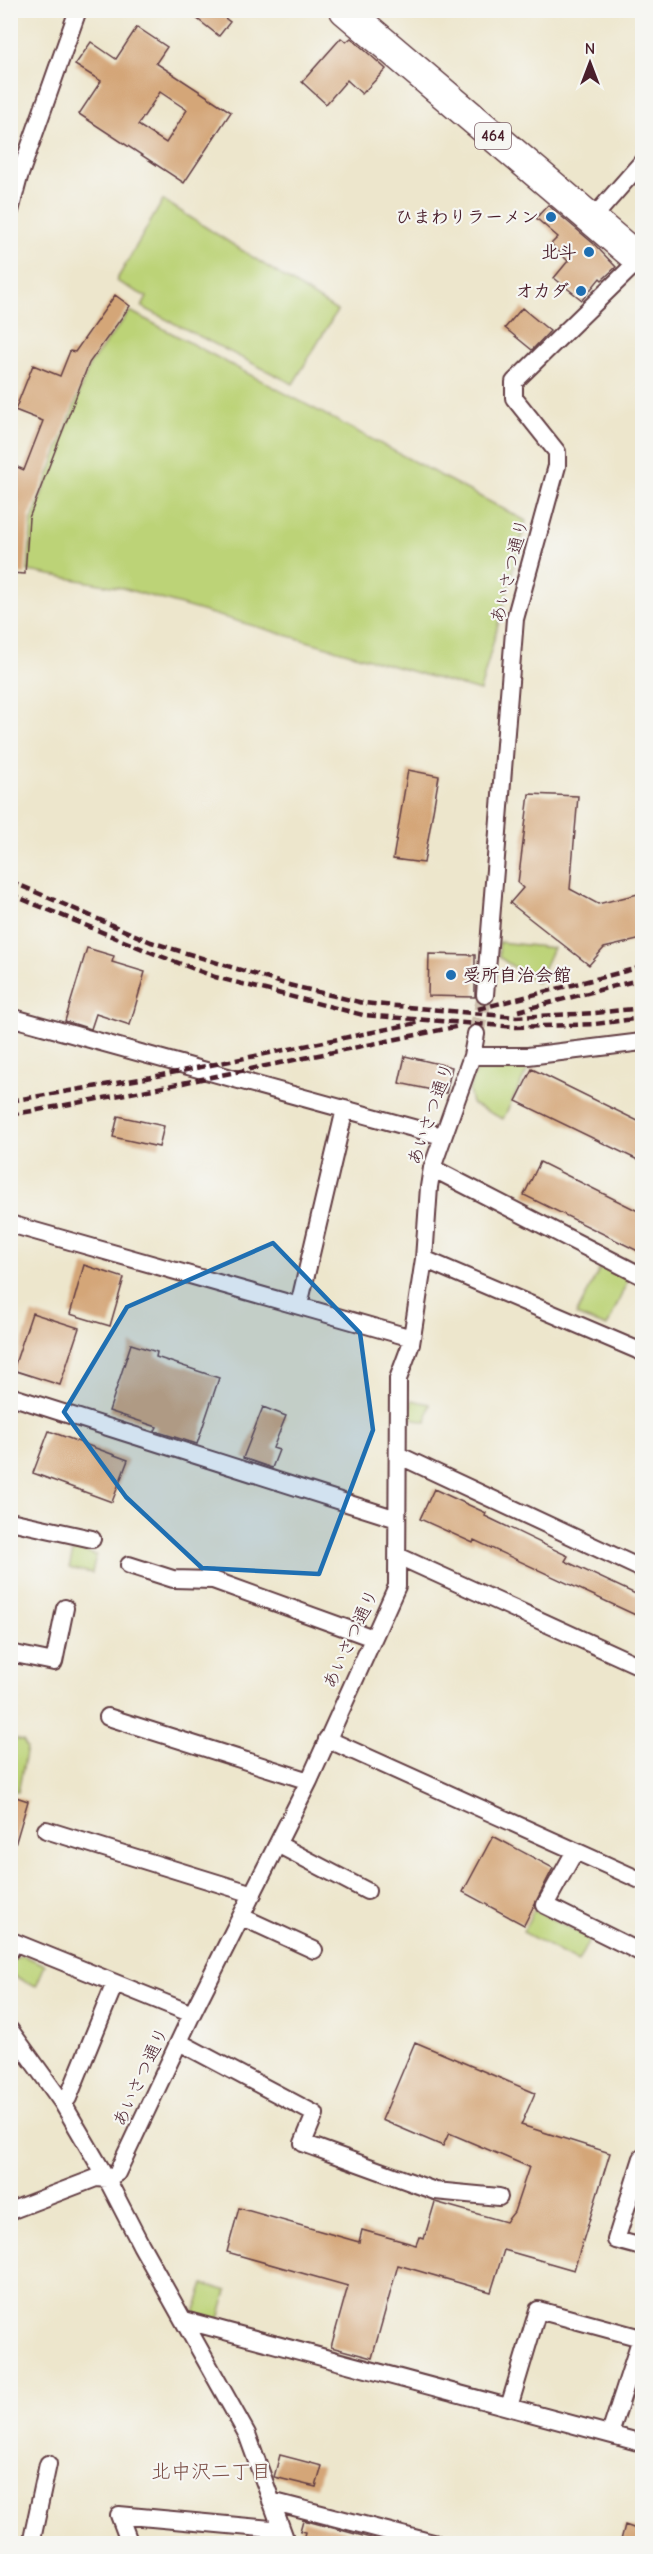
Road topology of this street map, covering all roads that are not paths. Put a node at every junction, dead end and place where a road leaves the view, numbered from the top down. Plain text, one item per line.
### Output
1 (78, 10) edge
2 (345, 10) edge
3 (642, 162) edge
4 (10, 211) edge
5 (592, 219) junction
6 (641, 260) edge
7 (485, 995) tunnel mouth
8 (10, 1017) edge
9 (476, 1034) tunnel mouth
10 (642, 1042) edge
11 (472, 1056) junction
12 (345, 1109) junction
13 (442, 1136) junction
14 (432, 1168) junction
15 (10, 1224) edge
16 (424, 1259) junction
17 (642, 1276) edge
18 (299, 1305) junction
19 (412, 1338) junction
20 (642, 1352) edge
21 (10, 1395) edge
22 (398, 1455) junction
23 (397, 1520) junction
24 (10, 1521) edge
25 (92, 1539) dead end
26 (398, 1556) junction
27 (129, 1565) dead end
28 (642, 1569) edge
29 (65, 1608) dead end
30 (374, 1638) junction
31 (10, 1653) edge
32 (642, 1667) edge
33 (108, 1717) dead end
34 (327, 1739) junction
35 (309, 1781) junction
36 (46, 1830) dead end
37 (279, 1845) junction
38 (575, 1851) junction
39 (642, 1881) edge
40 (367, 1891) dead end
41 (253, 1894) junction
42 (242, 1917) junction
43 (314, 1950) dead end
44 (10, 1951) edge
45 (642, 1953) edge
46 (115, 1983) junction
47 (192, 2014) junction
48 (10, 2030) edge
49 (179, 2042) junction
50 (62, 2102) junction
51 (642, 2158) edge
52 (107, 2179) junction
53 (499, 2197) dead end
54 (10, 2211) edge
55 (642, 2247) edge
56 (184, 2320) junction
57 (509, 2407) junction
58 (610, 2434) junction
59 (642, 2444) edge
60 (48, 2464) dead end
61 (271, 2501) junction
62 (284, 2537) edge
63 (31, 2544) edge
64 (130, 2544) edge
65 (438, 2544) edge

1 - 4 street
2 - 5 highway, 464
3 - 5 street
5 - 6 highway, 464
6 - 7 street, あいさつ通り
8 - 12 street
9 - 11 street, あいさつ通り
10 - 11 street
11 - 13 street, あいさつ通り
12 - 13 street
12 - 18 street
13 - 14 street, あいさつ通り
14 - 16 street, あいさつ通り
14 - 17 street
15 - 18 street
16 - 19 street, あいさつ通り
16 - 20 street
18 - 19 street
19 - 22 street, あいさつ通り
21 - 23 street
22 - 23 street, あいさつ通り
22 - 28 street
23 - 26 street, あいさつ通り
24 - 25 street
26 - 30 street, あいさつ通り
26 - 32 street
27 - 30 street
29 - 31 street
30 - 34 street, あいさつ通り
33 - 35 street
34 - 35 street, あいさつ通り
34 - 38 street
35 - 37 street, あいさつ通り
36 - 41 street
37 - 40 street
37 - 41 street, あいさつ通り
38 - 39 street
38 - 45 street
41 - 42 street, あいさつ通り
42 - 43 street
42 - 47 street, あいさつ通り
44 - 46 street
46 - 47 street
46 - 50 street
47 - 49 street, あいさつ通り
48 - 50 street
49 - 52 street, あいさつ通り
49 - 53 street
50 - 52 street
51 - 55 street
52 - 54 street
52 - 56 street
56 - 57 street
56 - 61 street
57 - 58 street
57 - 58 street
58 - 59 street
60 - 63 street
61 - 62 street
61 - 65 street
62 - 64 street

